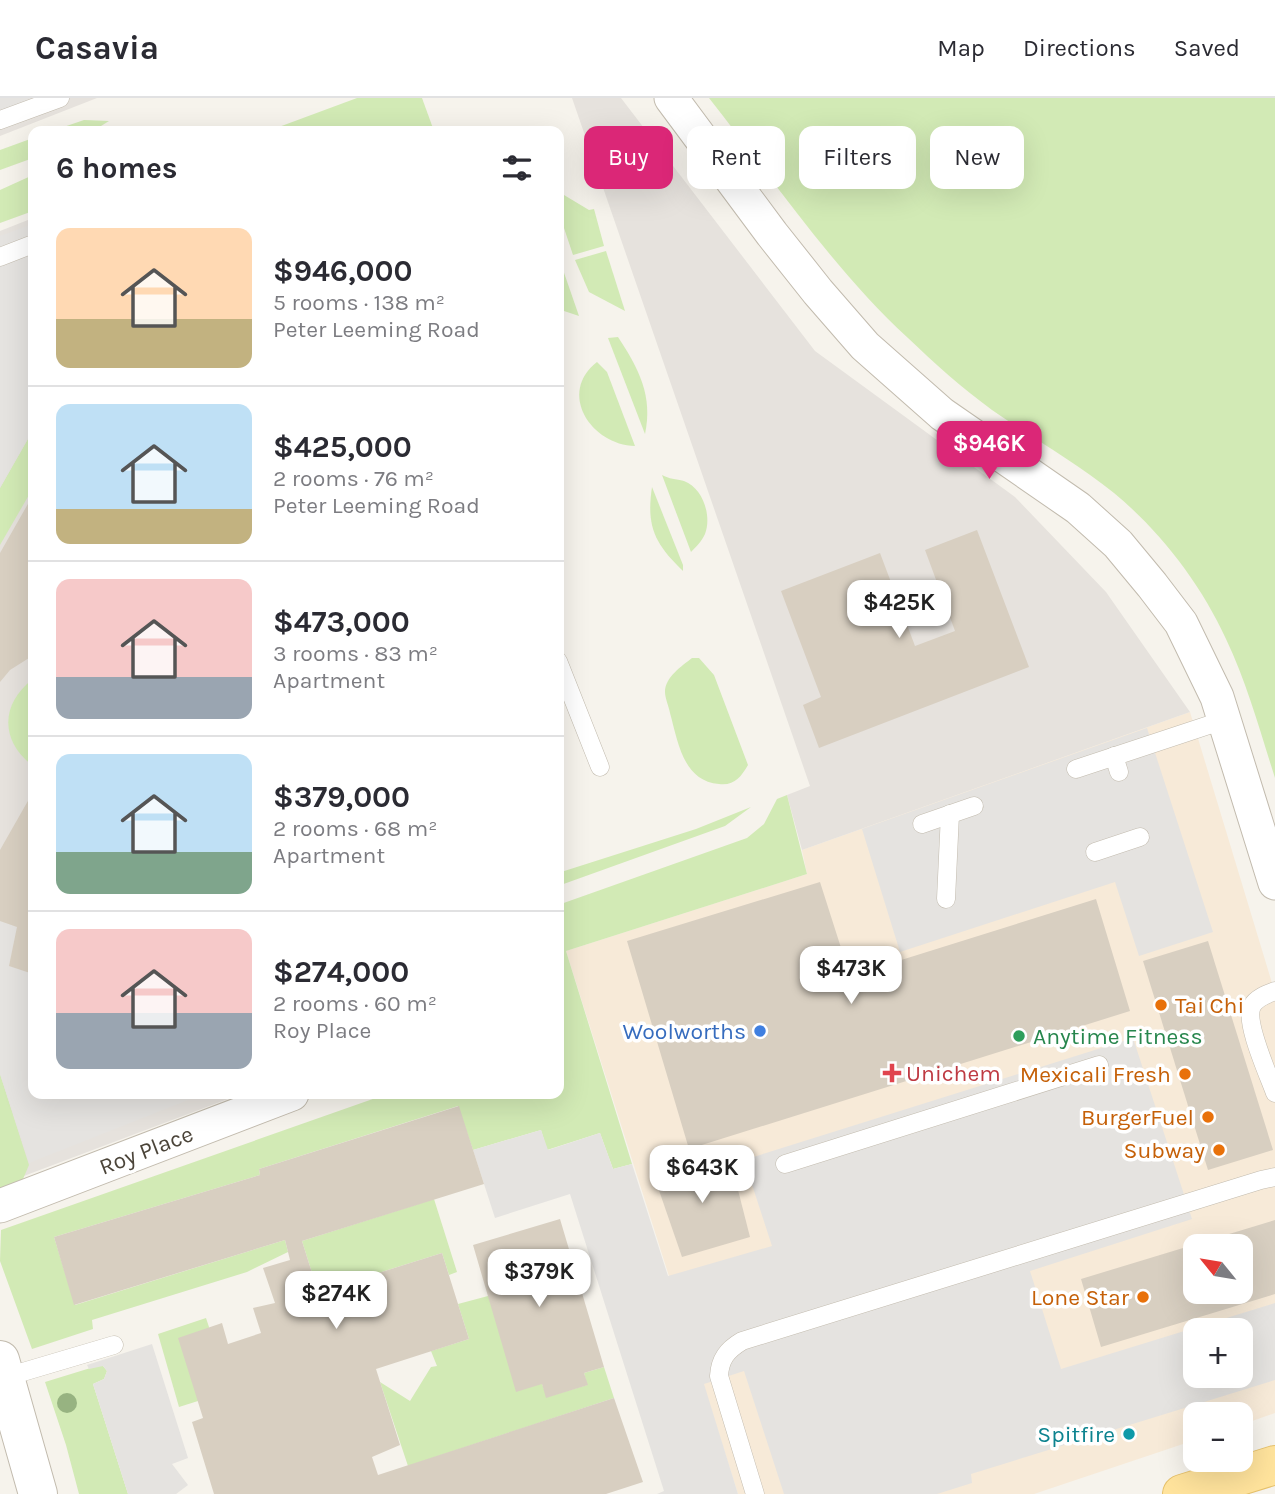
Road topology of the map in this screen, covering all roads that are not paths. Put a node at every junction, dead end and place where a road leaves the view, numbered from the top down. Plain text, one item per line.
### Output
1 (60, 98) edge
2 (671, 98) edge
3 (0, 120) edge
4 (28, 246) edge
5 (0, 257) edge
6 (564, 676) edge
7 (1224, 720) junction
8 (600, 767) dead end
9 (1076, 769) dead end
10 (974, 806) dead end
11 (950, 814) junction
12 (922, 824) dead end
13 (1140, 837) dead end
14 (1095, 852) dead end
15 (1275, 883) edge
16 (946, 899) dead end
17 (1275, 990) edge
18 (1099, 1065) dead end
19 (1275, 1093) edge
20 (279, 1099) edge
21 (785, 1164) dead end
22 (1270, 1176) edge
23 (0, 1206) edge
24 (114, 1345) dead end
25 (3, 1369) edge
26 (1275, 1465) edge
27 (38, 1494) edge
28 (755, 1494) edge
29 (1182, 1494) edge

1 - 3 lane
2 - 7 street
4 - 5 lane
6 - 8 lane
7 - 9 lane
7 - 15 street
10 - 11 lane
11 - 12 lane
11 - 16 lane
13 - 14 lane
17 - 19 lane
18 - 21 lane
20 - 23 street, Roy Place
22 - 28 lane
24 - 25 lane
25 - 27 street
26 - 29 main road

